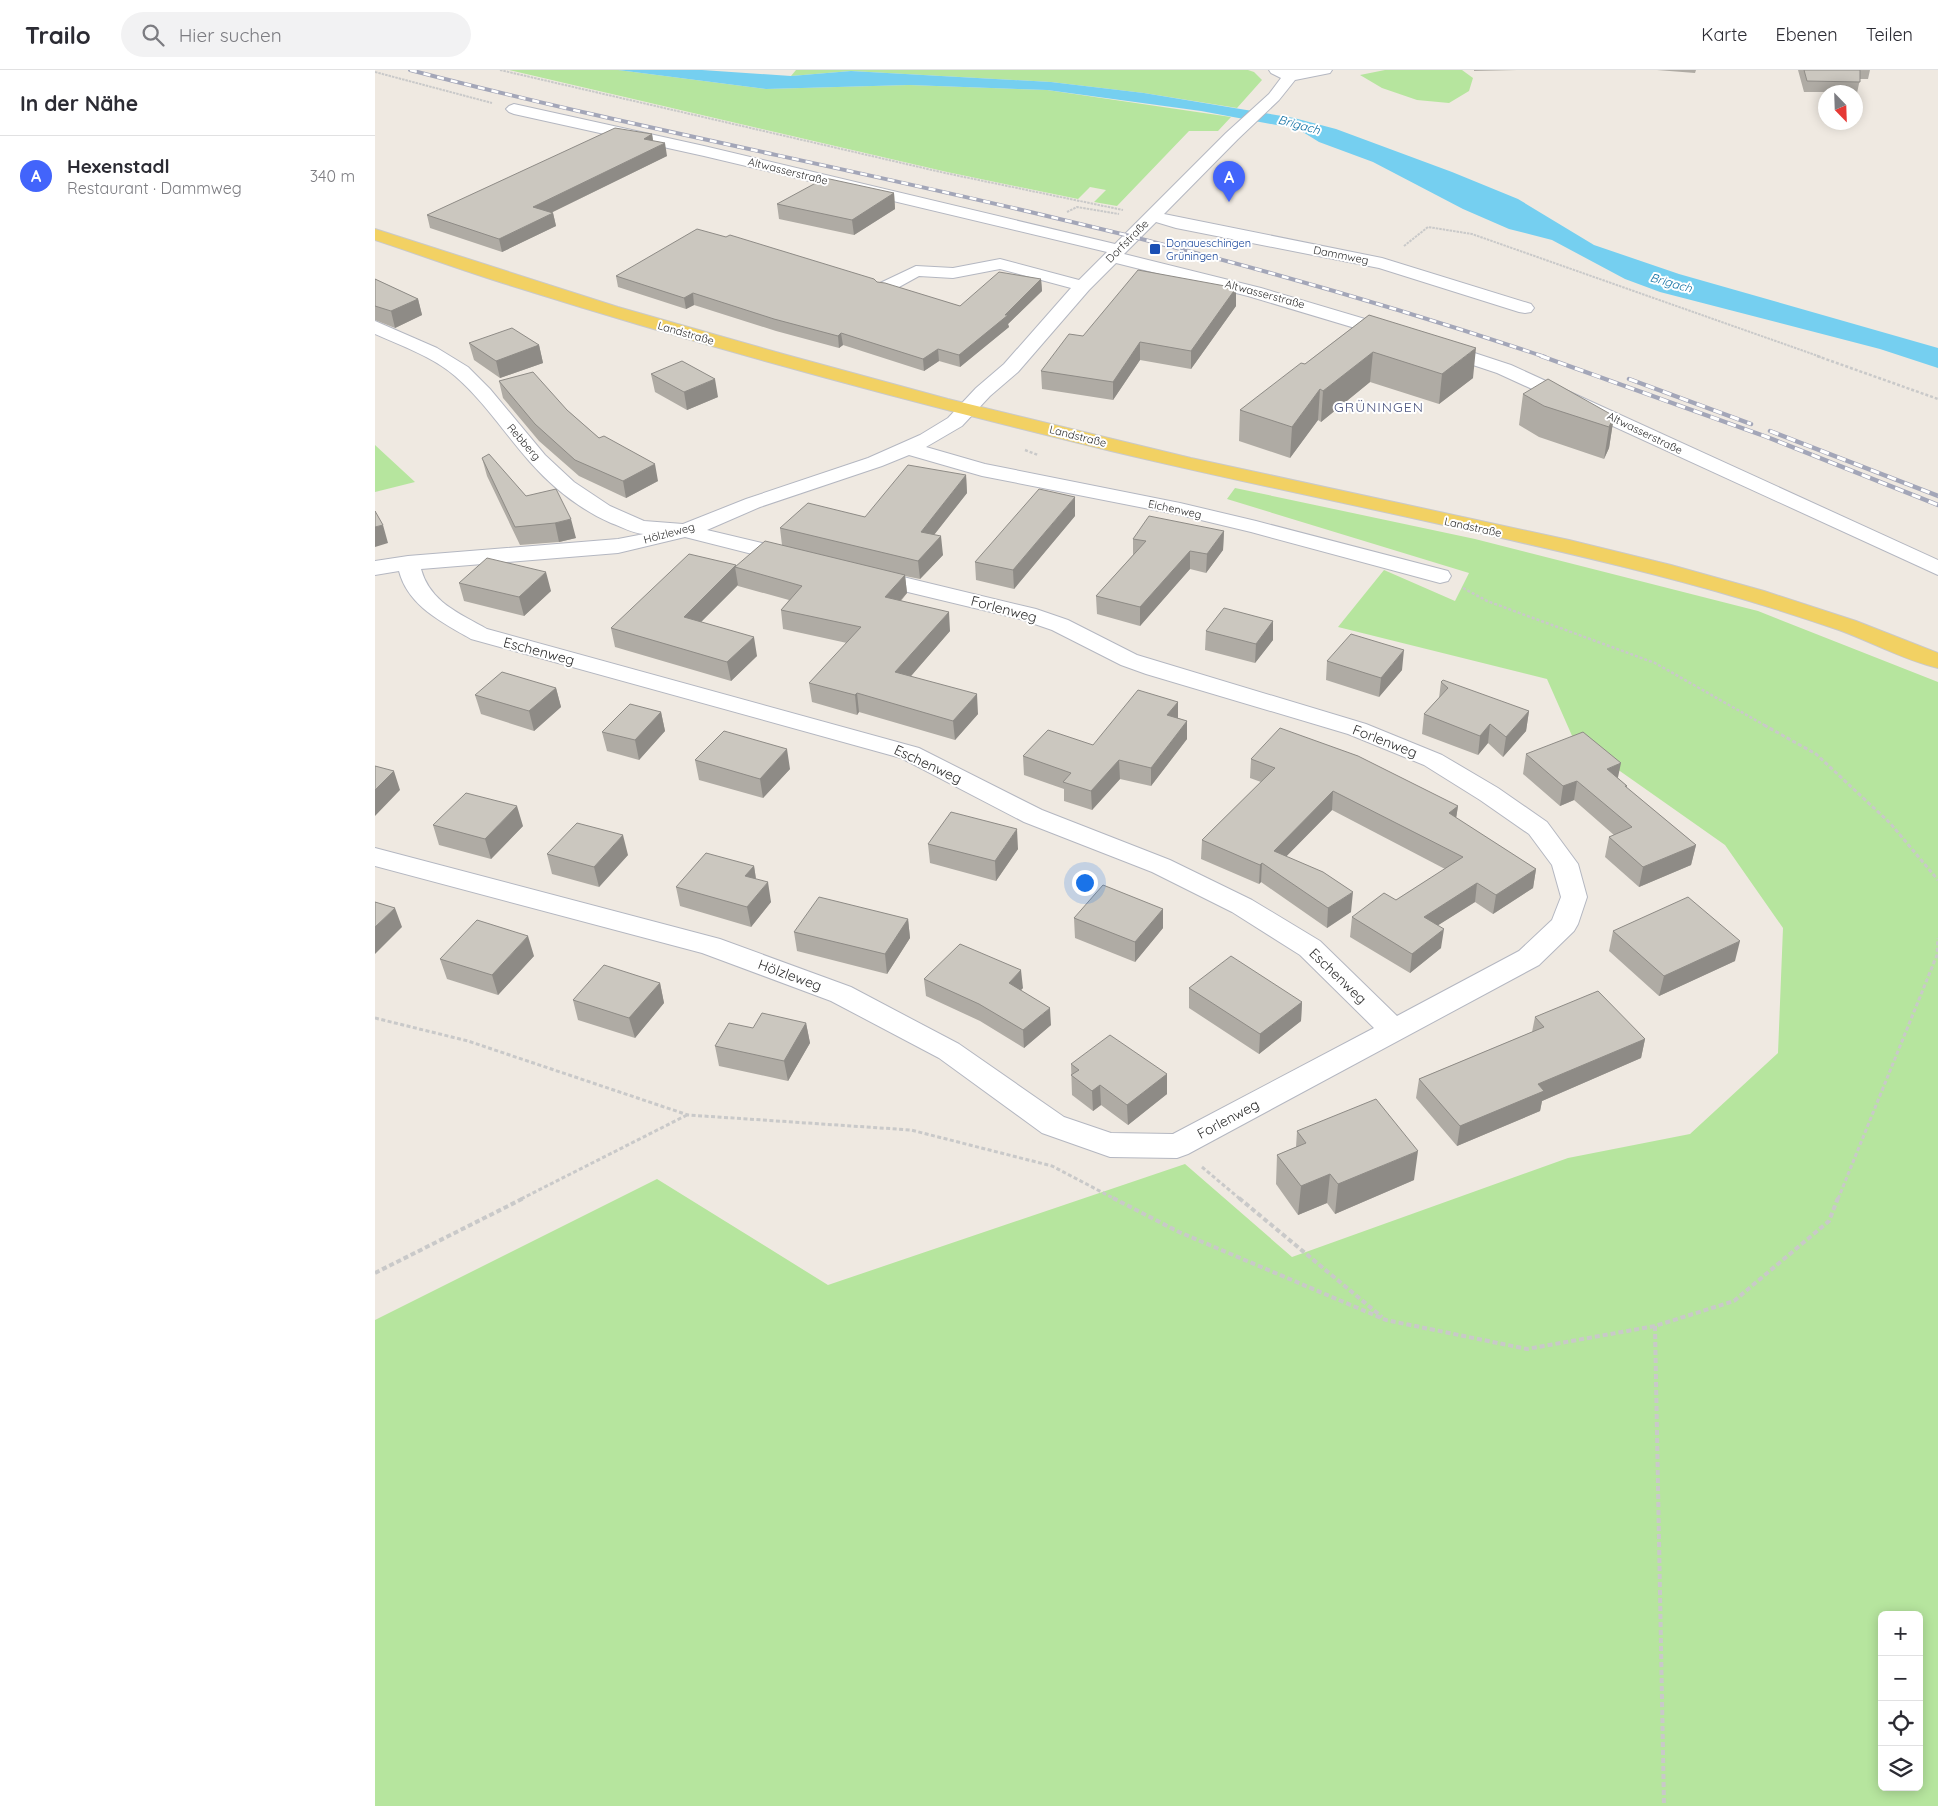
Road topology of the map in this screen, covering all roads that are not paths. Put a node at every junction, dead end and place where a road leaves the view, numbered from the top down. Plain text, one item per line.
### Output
1 (1325, 70) edge
2 (1283, 73) edge
3 (515, 109) road end
4 (1153, 216) junction
5 (375, 234) edge
6 (1115, 254) junction
7 (1083, 286) junction
8 (884, 288) edge
9 (1525, 308) dead end
10 (375, 327) edge
11 (967, 409) junction
12 (908, 448) junction
13 (685, 531) junction
14 (408, 563) junction
15 (819, 563) edge
16 (375, 568) edge
17 (1938, 568) edge
18 (848, 570) edge
19 (1440, 576) road end
20 (1938, 661) edge
21 (375, 857) edge
22 (1394, 1030) junction
23 (1177, 1146) joint

1 - 2 street
2 - 4 street, Dorfstraße
3 - 6 street, Altwasserstraße
4 - 6 street, Dorfstraße
4 - 9 street, Dammweg
5 - 11 main road, Landstraße
6 - 7 street, Dorfstraße
6 - 17 street, Altwasserstraße
7 - 8 street
7 - 11 street, Dorfstraße
10 - 13 street, Rebberg
11 - 12 street, Hölzleweg
11 - 20 main road, Landstraße
12 - 13 street, Hölzleweg
12 - 19 street, Eichenweg
13 - 14 street, Hölzleweg
13 - 15 street
14 - 16 street, Hölzleweg
14 - 22 street, Eschenweg
18 - 22 street, Forlenweg
21 - 23 street, Hölzleweg
22 - 23 street, Forlenweg

